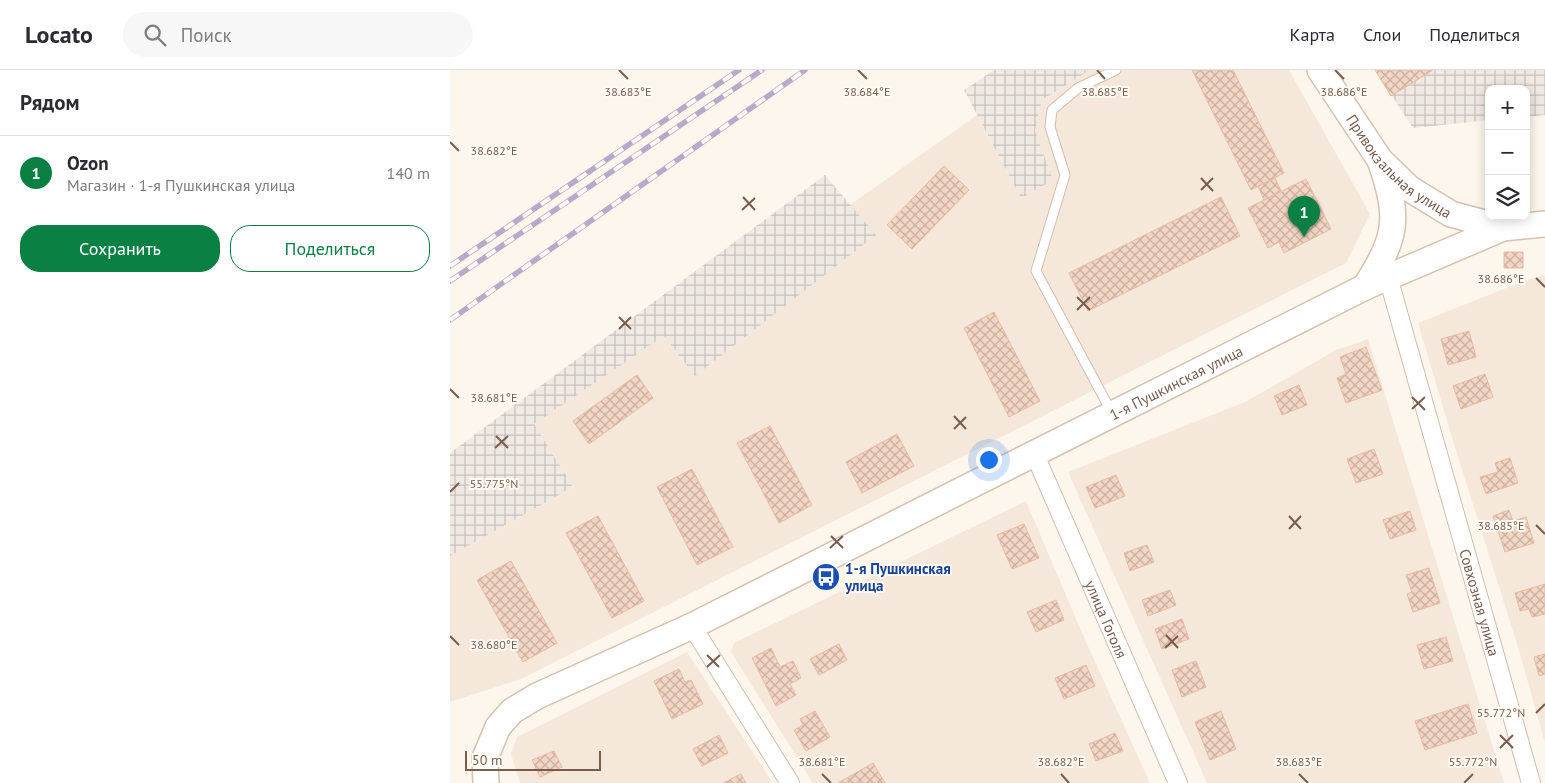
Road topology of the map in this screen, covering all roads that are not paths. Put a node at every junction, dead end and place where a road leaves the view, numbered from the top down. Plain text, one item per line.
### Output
1 (1116, 70) edge
2 (1320, 70) edge
3 (1380, 160) junction
4 (1545, 224) edge
5 (1503, 228) junction
6 (1388, 277) junction
7 (1365, 287) junction
8 (1114, 416) junction
9 (1034, 455) junction
10 (692, 626) junction
11 (486, 783) edge
12 (790, 783) edge
13 (1178, 783) edge
14 (1532, 783) edge

1 - 8 lane
2 - 3 main road, Привокзальная улица
3 - 5 main road, Привокзальная улица
3 - 7 main road
4 - 5 main road
5 - 6 main road, 1-я Пушкинская улица
6 - 7 main road, 1-я Пушкинская улица
6 - 14 street, Совхозная улица
7 - 8 main road, 1-я Пушкинская улица
8 - 9 main road, 1-я Пушкинская улица
9 - 10 main road, 1-я Пушкинская улица
9 - 13 street, улица Гоголя
10 - 11 main road, 1-я Пушкинская улица
10 - 12 street

